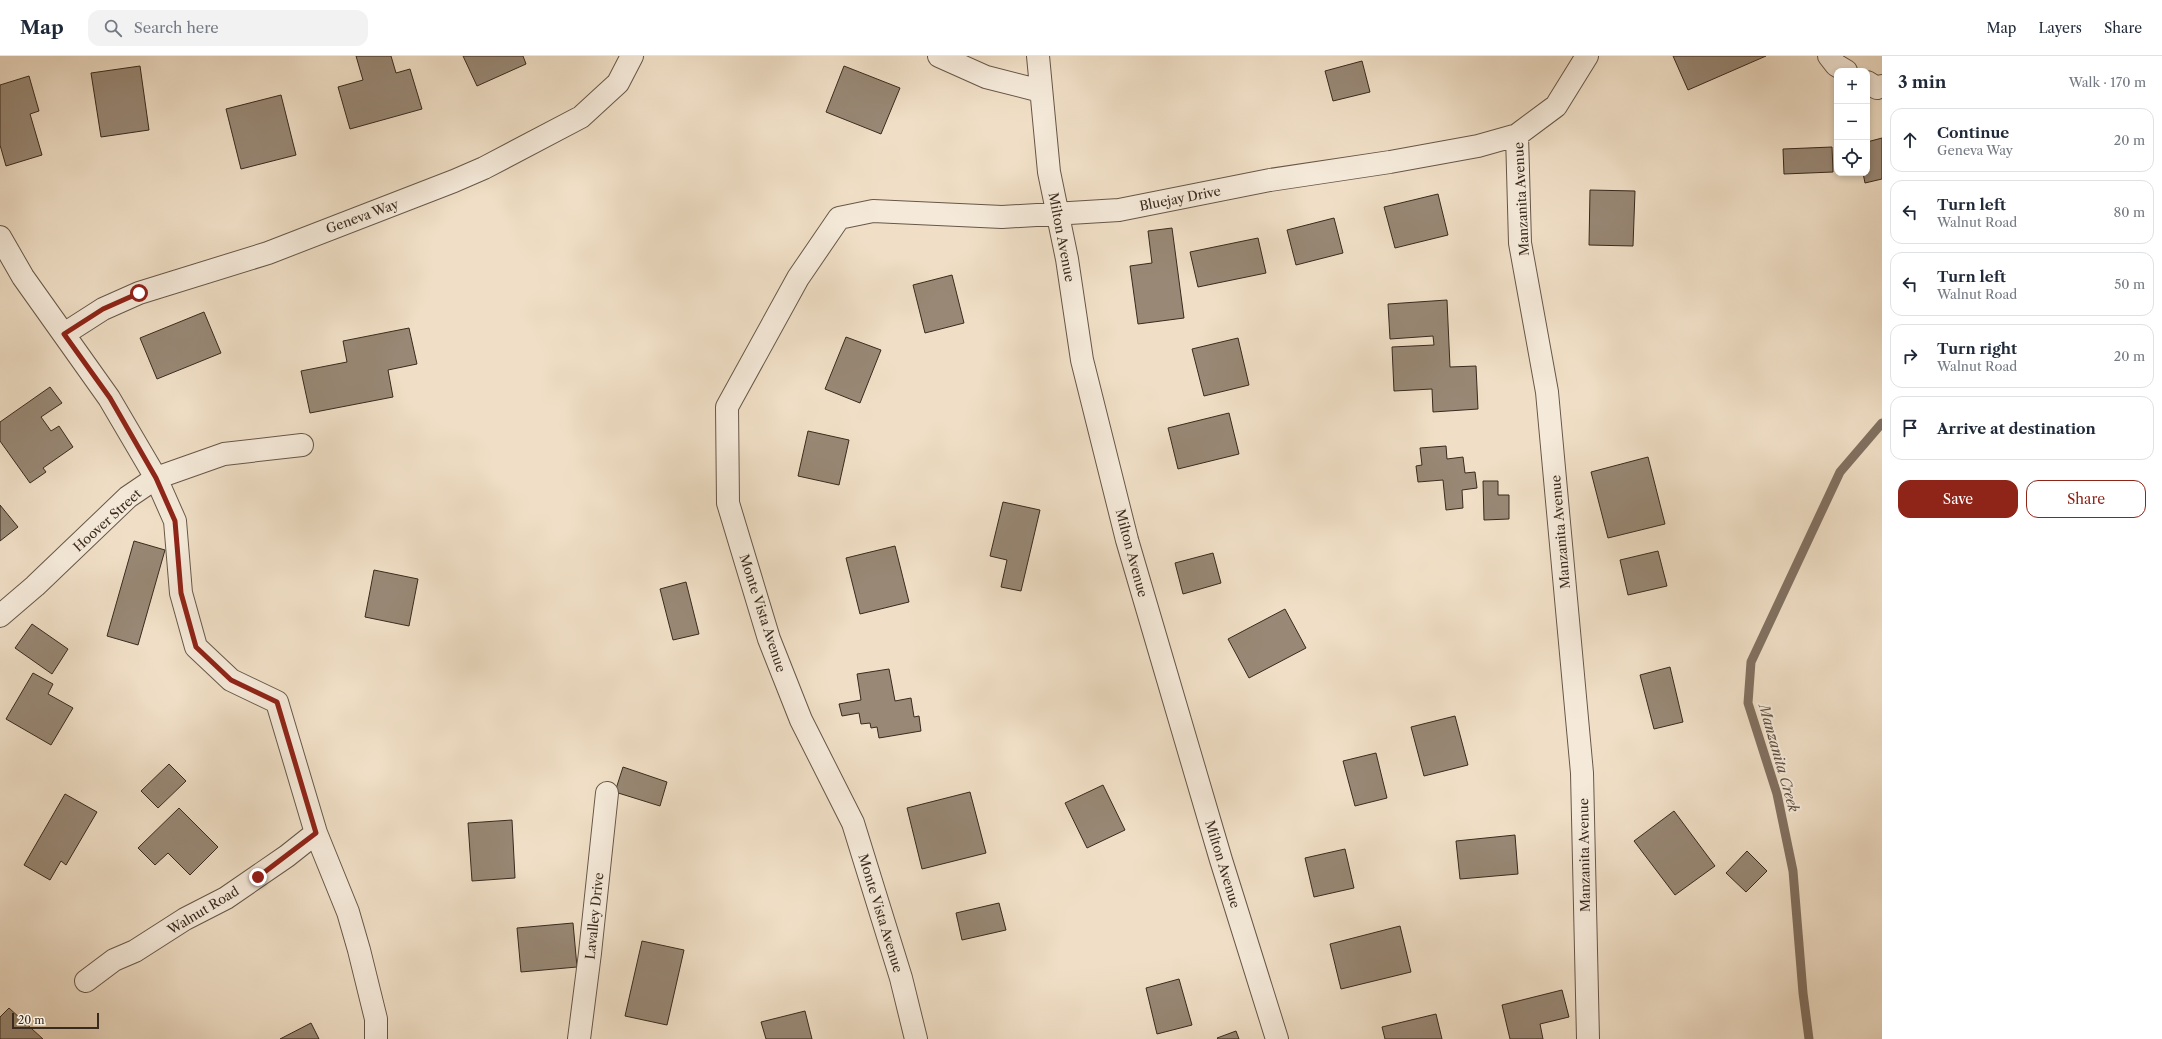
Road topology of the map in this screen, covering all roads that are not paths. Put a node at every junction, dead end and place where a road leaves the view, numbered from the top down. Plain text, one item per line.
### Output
1 (632, 56) edge
2 (939, 56) edge
3 (1038, 56) edge
4 (1587, 56) edge
5 (1829, 56) edge
6 (1841, 68) edge
7 (1870, 84) edge
8 (1882, 86) edge
9 (1041, 91) junction
10 (1517, 135) junction
11 (1058, 214) junction
12 (839, 218) joint
13 (0, 237) edge
14 (64, 334) junction
15 (302, 445) dead end
16 (156, 478) junction
17 (0, 616) edge
18 (607, 793) dead end
19 (316, 833) junction
20 (86, 980) dead end
21 (376, 1039) edge
22 (579, 1039) edge
23 (916, 1039) edge
24 (1277, 1039) edge
25 (1588, 1039) edge

1 - 14 street, Geneva Way
2 - 9 street
3 - 9 street, Milton Avenue
4 - 10 street, Manzanita Avenue
5 - 6 street
7 - 8 street
9 - 11 street, Milton Avenue
10 - 11 street, Bluejay Drive
10 - 25 street, Manzanita Avenue
11 - 12 street, Bluejay Drive
11 - 24 street, Milton Avenue
12 - 23 street, Monte Vista Avenue
13 - 14 street
14 - 16 street
15 - 16 street, Hoover Street
16 - 17 street, Hoover Street
16 - 19 street
18 - 22 street, Lavalley Drive
19 - 20 street, Walnut Road
19 - 21 street

